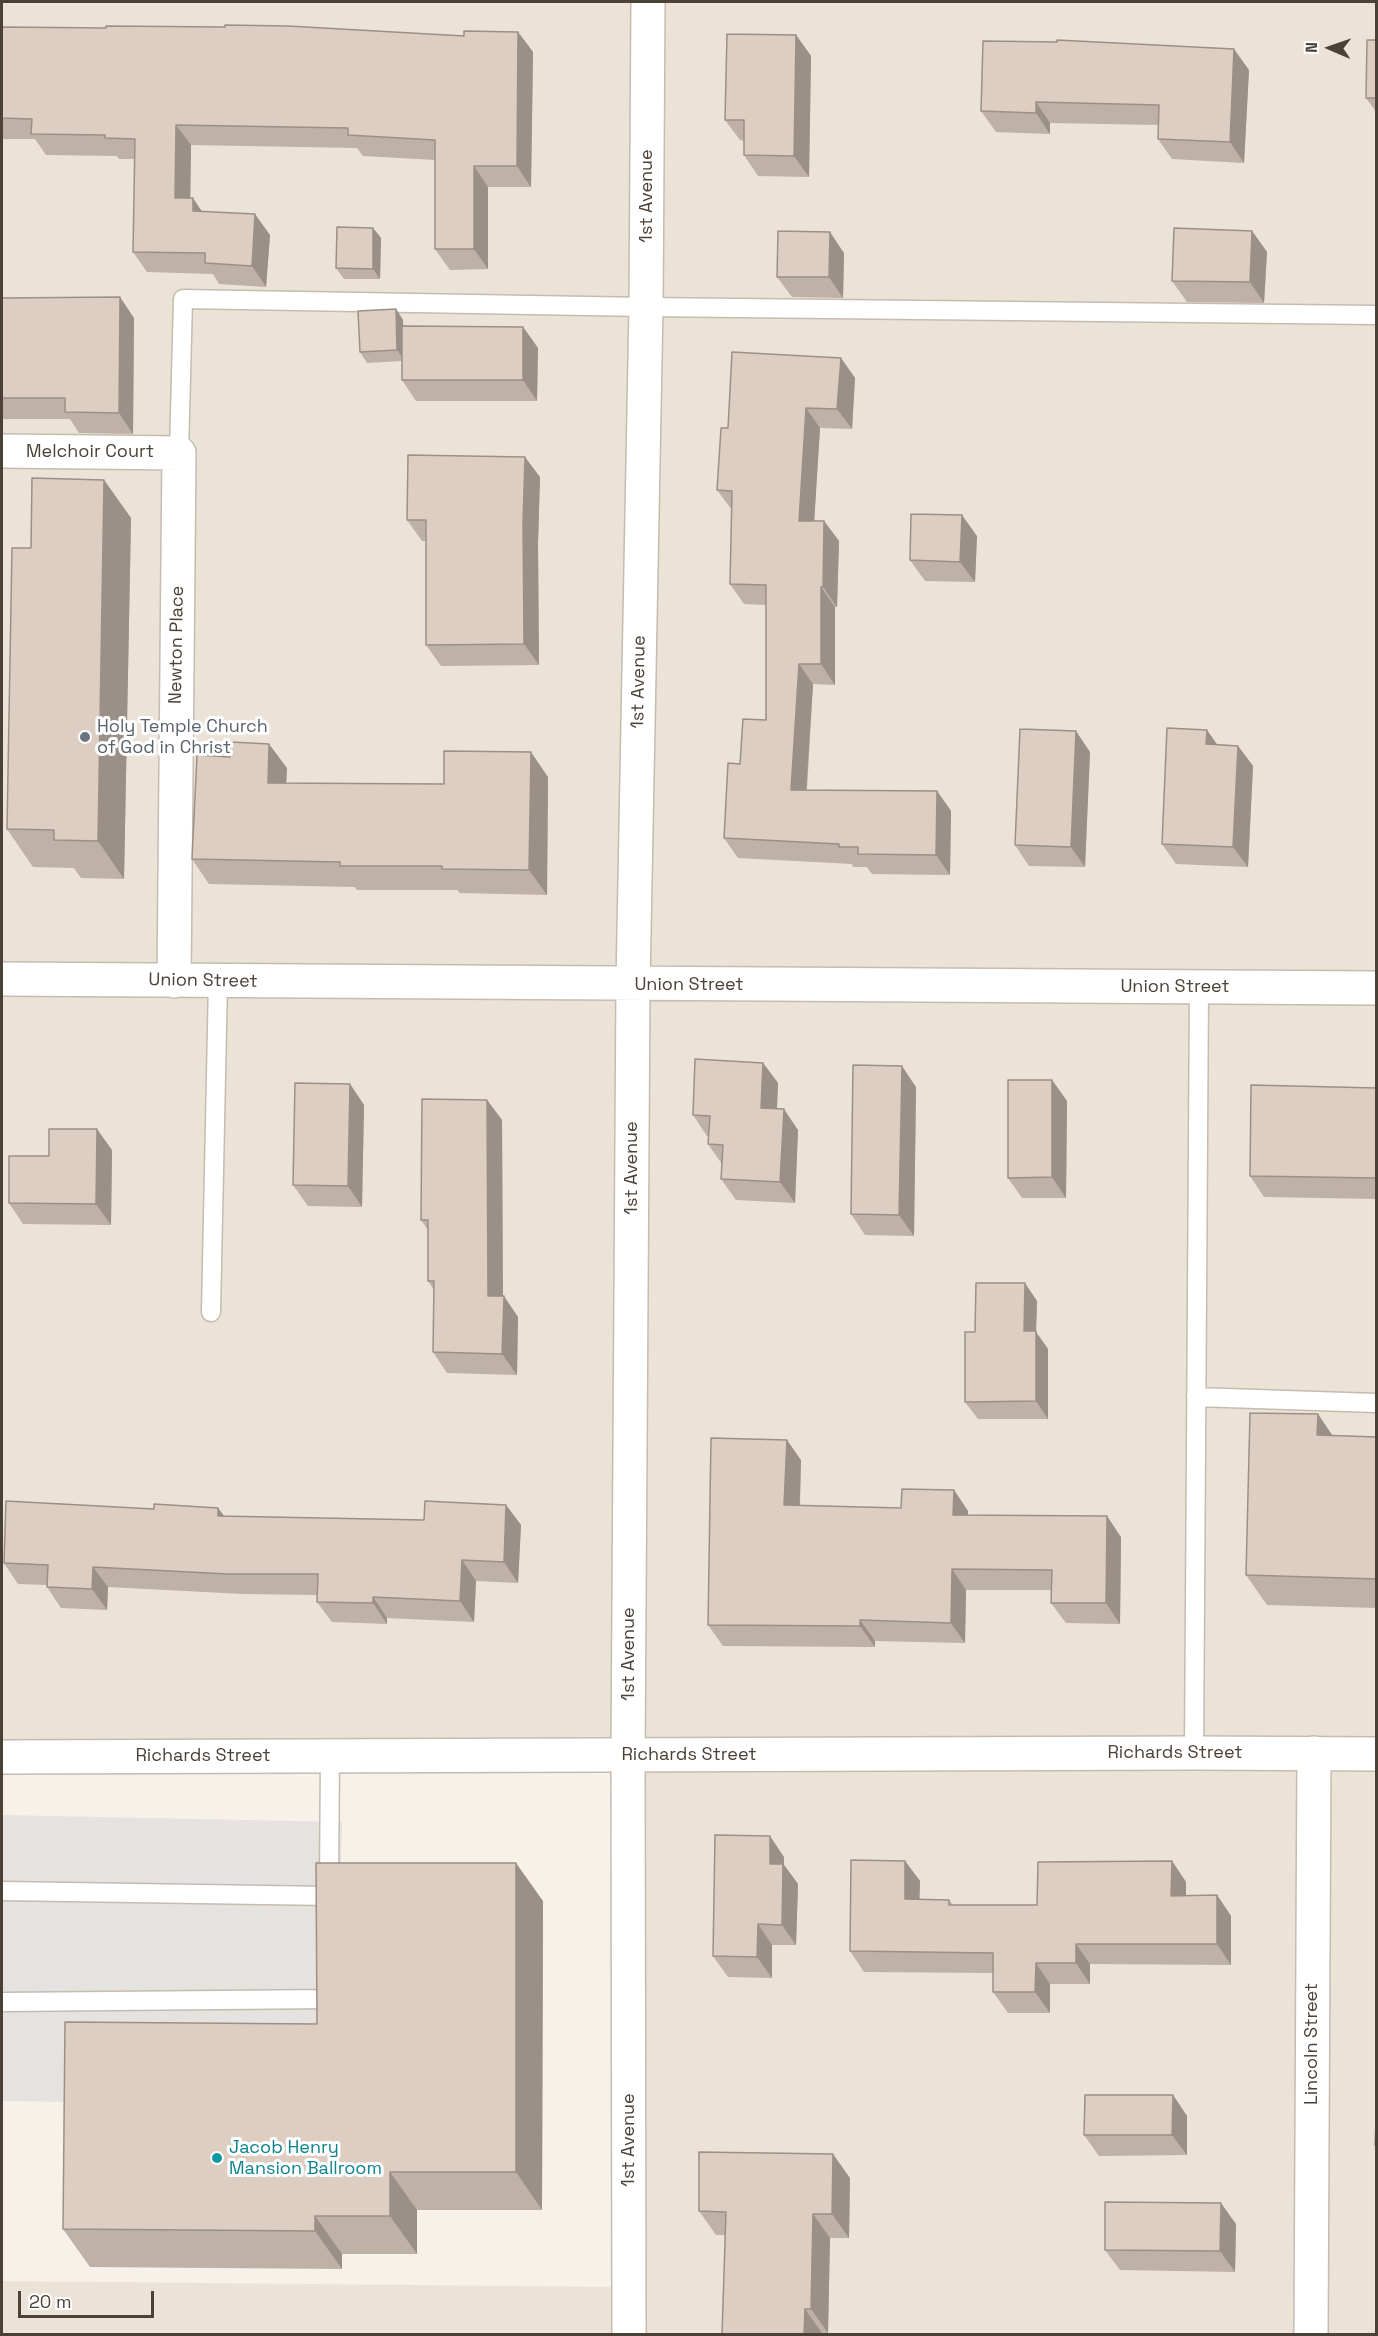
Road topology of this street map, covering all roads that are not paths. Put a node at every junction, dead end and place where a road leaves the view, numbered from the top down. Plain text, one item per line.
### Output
1 (648, 2) edge
2 (646, 307) junction
3 (1377, 315) edge
4 (2, 451) edge
5 (179, 453) junction
6 (2, 979) edge
7 (174, 981) junction
8 (218, 981) junction
9 (633, 984) junction
10 (1199, 987) junction
11 (1377, 988) edge
12 (211, 1312) dead end
13 (1196, 1397) junction
14 (1377, 1403) edge
15 (1194, 1753) junction
16 (1314, 1753) junction
17 (1377, 1754) edge
18 (330, 1756) junction
19 (628, 1756) junction
20 (2, 1757) edge
21 (2, 1891) edge
22 (329, 1896) junction
23 (329, 1919) edge
24 (329, 1965) edge
25 (2, 2002) edge
26 (629, 2334) edge
27 (1311, 2334) edge

1 - 2 street, 1st Avenue
2 - 3 lane
2 - 5 lane
2 - 9 street, 1st Avenue
4 - 5 street, Melchoir Court
5 - 7 street, Newton Place
6 - 7 street, Union Street
7 - 8 street, Union Street
8 - 9 street, Union Street
8 - 12 lane
9 - 10 street, Union Street
9 - 19 street, 1st Avenue
10 - 11 street, Union Street
10 - 13 lane
13 - 14 lane
13 - 15 lane
15 - 16 street, Richards Street
15 - 19 street, Richards Street
16 - 17 street, Richards Street
16 - 27 street, Lincoln Street
18 - 19 street, Richards Street
18 - 20 street, Richards Street
18 - 22 lane
19 - 26 street, 1st Avenue
21 - 22 lane
22 - 23 lane
24 - 25 lane

